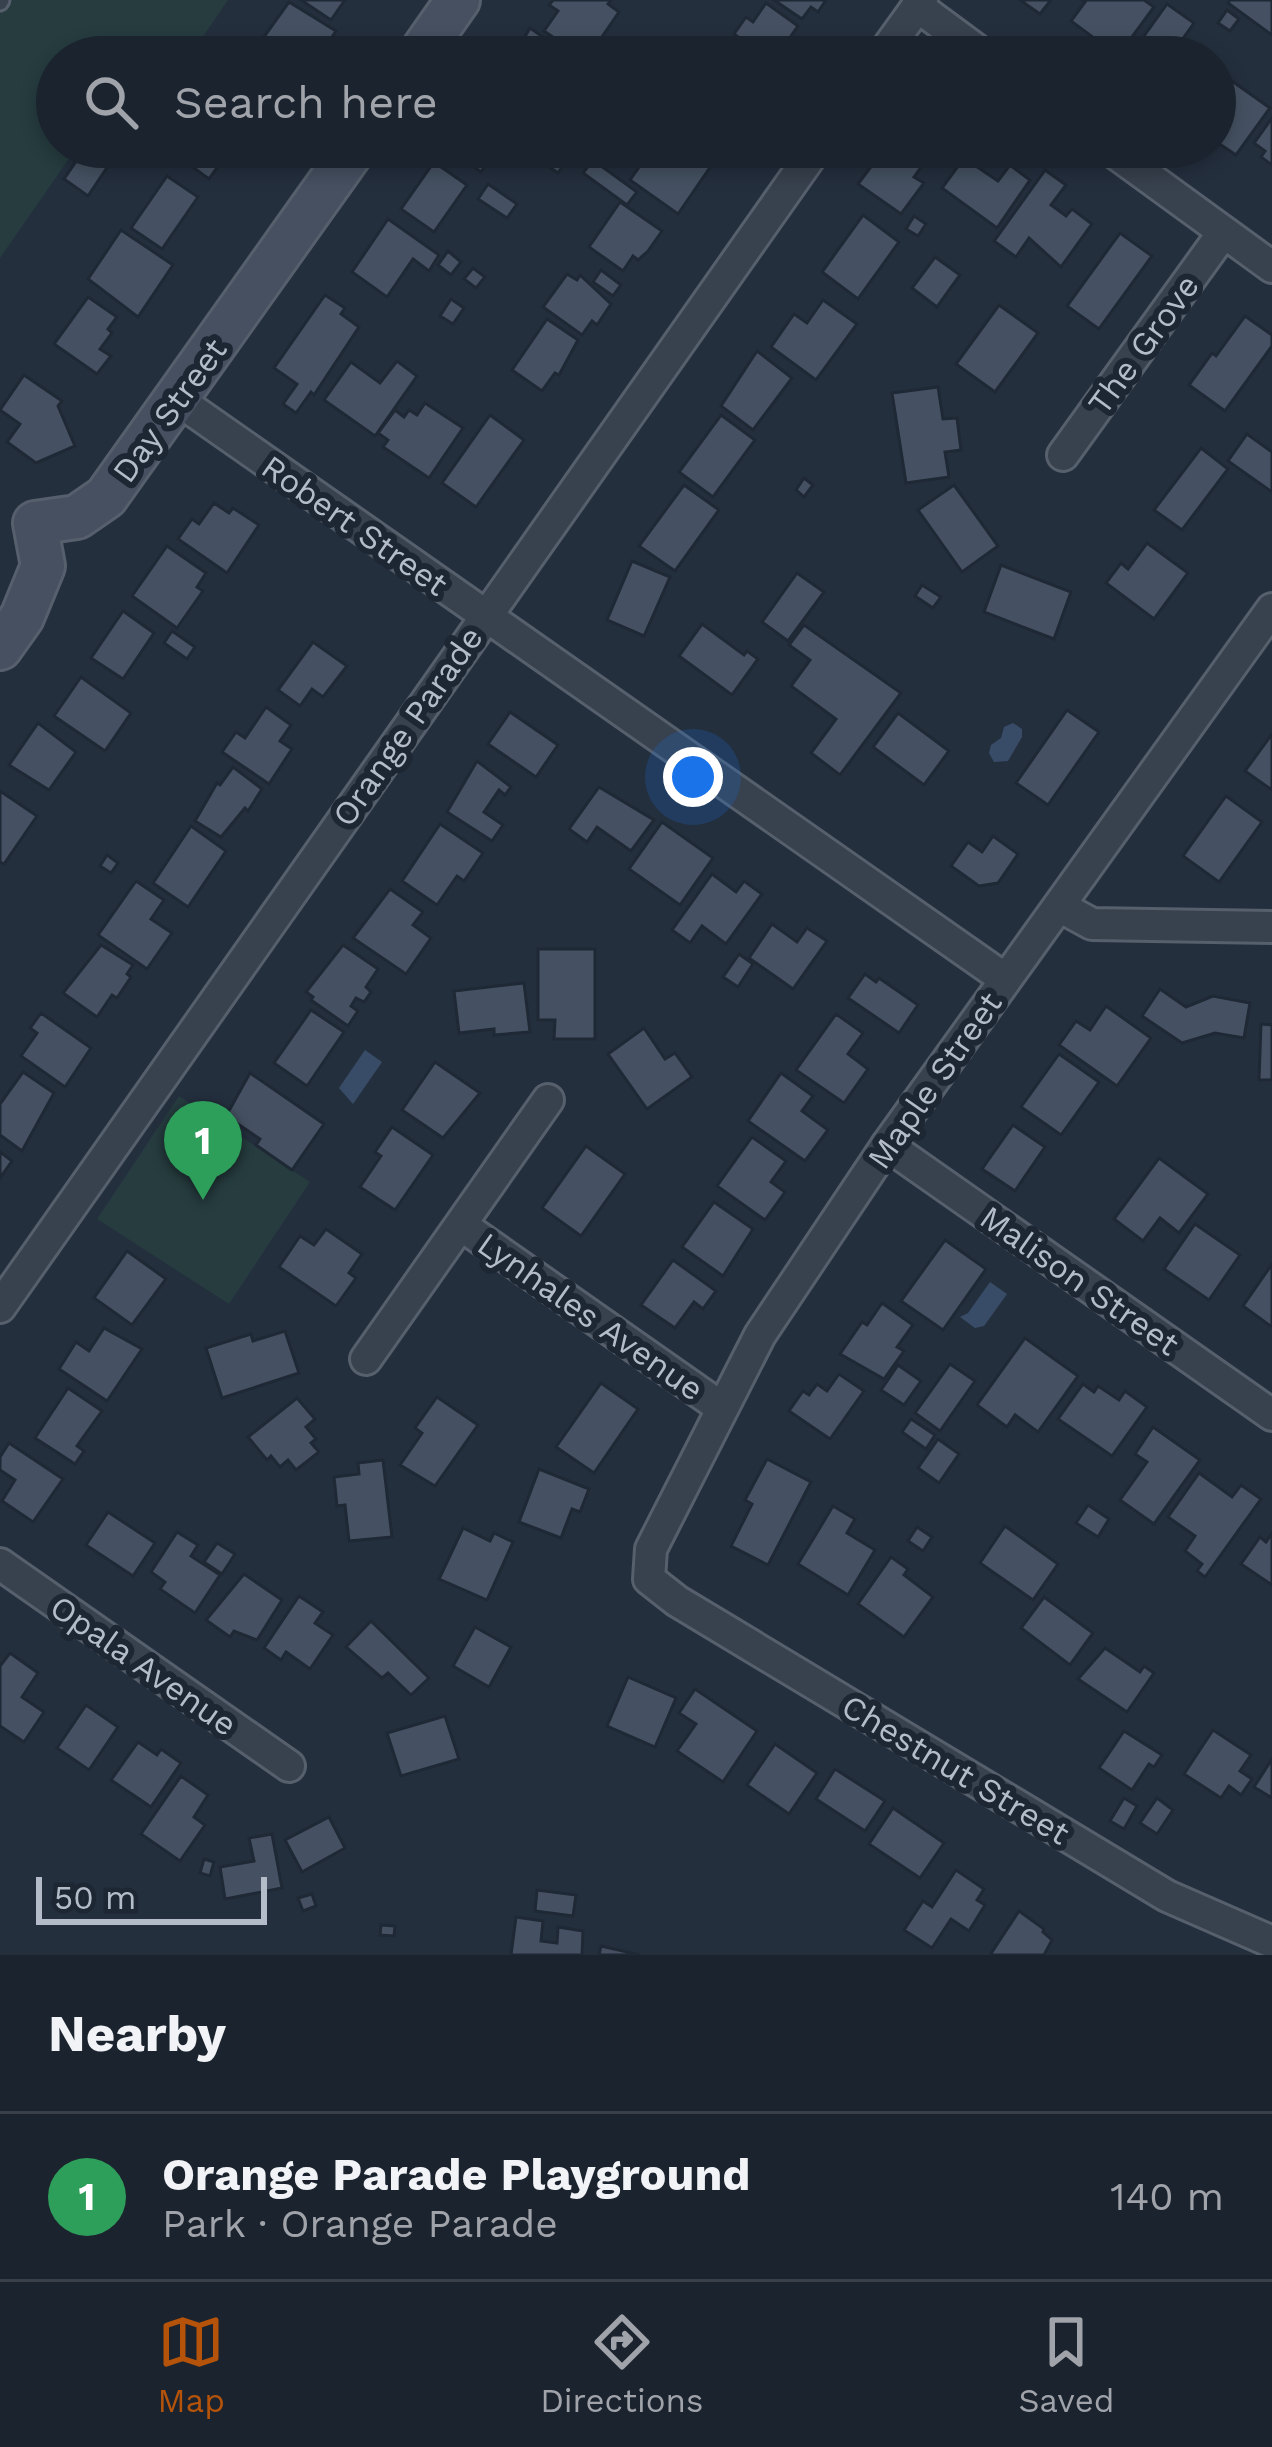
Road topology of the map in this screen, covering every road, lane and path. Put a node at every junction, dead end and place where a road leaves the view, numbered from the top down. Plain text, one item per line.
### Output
1 (458, 0) edge
2 (920, 3) edge
3 (433, 36) edge
4 (896, 36) edge
5 (960, 36) edge
6 (340, 168) edge
7 (802, 168) edge
8 (1135, 168) edge
9 (1223, 233) junction
10 (1272, 267) edge
11 (178, 400) junction
12 (1064, 455) dead end
13 (18, 518) edge
14 (1272, 609) edge
15 (484, 615) junction
16 (0, 648) edge
17 (1059, 906) junction
18 (1272, 927) edge
19 (1005, 979) junction
20 (548, 1100) dead end
21 (887, 1145) junction
22 (461, 1225) junction
23 (0, 1307) edge
24 (366, 1358) dead end
25 (722, 1408) junction
26 (1272, 1415) edge
27 (0, 1564) edge
28 (650, 1579) joint
29 (289, 1766) dead end
30 (1272, 1942) edge

1 - 3 street
2 - 4 street
2 - 5 street
6 - 11 street, Day Street
7 - 15 street, Orange Parade
8 - 9 street
9 - 10 street
9 - 12 street, The Grove
11 - 13 street, Day Street
11 - 15 street, Robert Street
13 - 16 street, Day Street
14 - 17 street, Maple Street
15 - 19 street, Robert Street
15 - 23 street, Orange Parade
17 - 18 street
17 - 19 street, Maple Street
19 - 21 street, Maple Street
20 - 22 street
21 - 25 street, Maple Street
21 - 26 street, Malison Street
22 - 24 street
22 - 25 street, Lynhales Avenue
25 - 28 street, Maple Street
27 - 29 street, Opala Avenue
28 - 30 street, Chestnut Street

